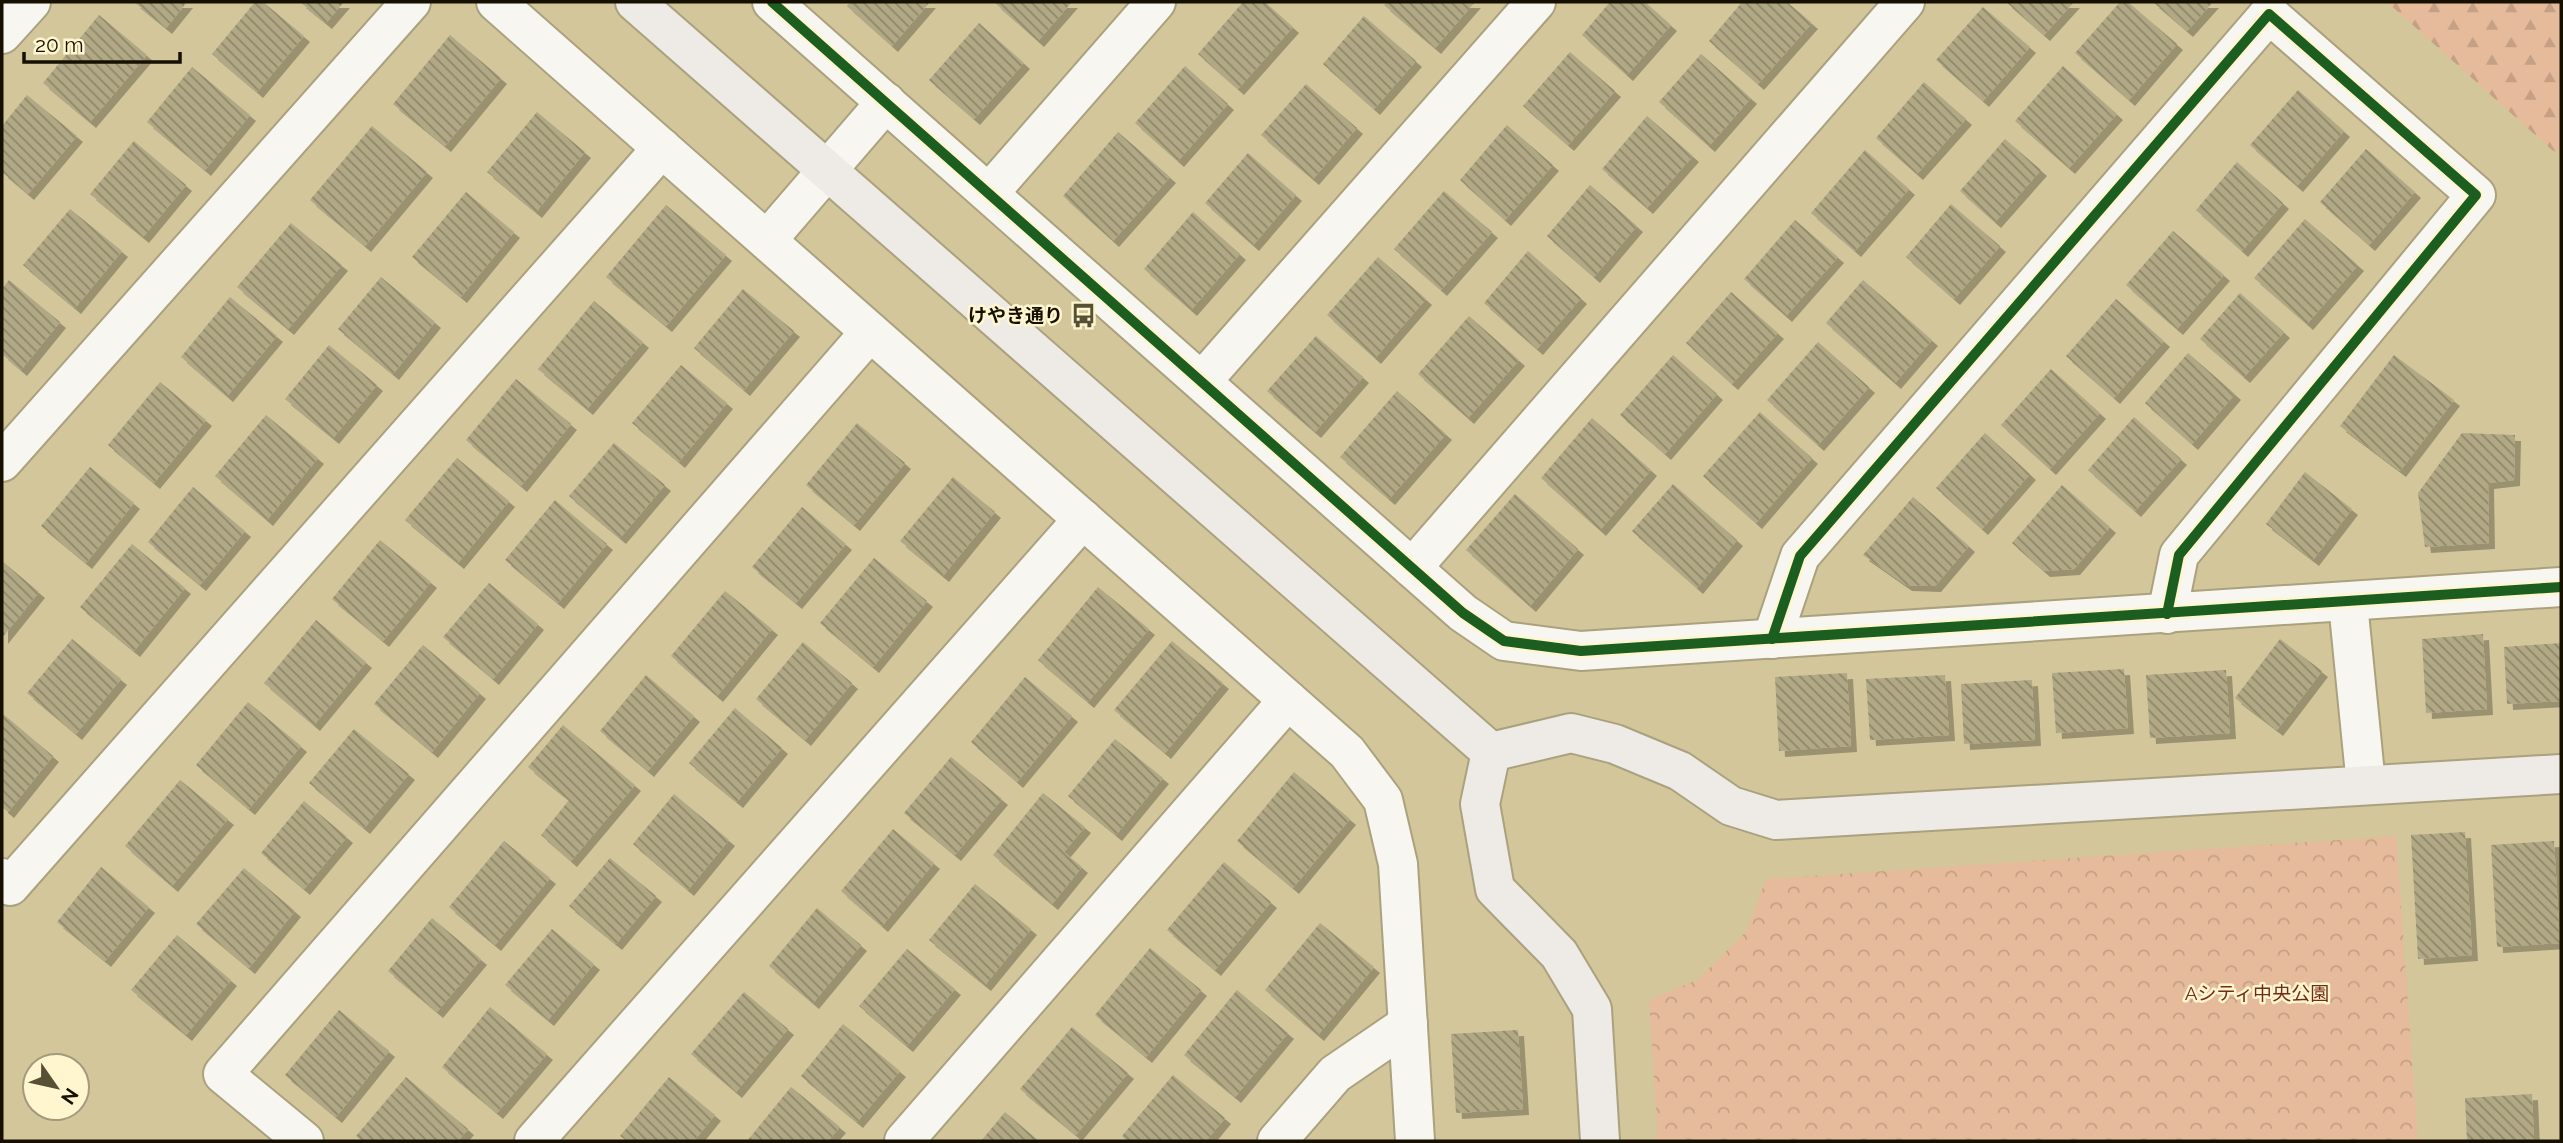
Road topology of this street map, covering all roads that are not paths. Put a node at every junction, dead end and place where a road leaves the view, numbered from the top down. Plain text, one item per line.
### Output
1 (31, 2) edge
2 (411, 2) edge
3 (496, 2) edge
4 (635, 2) edge
5 (1156, 2) edge
6 (1536, 2) edge
7 (1905, 2) edge
8 (777, 3) edge
9 (2, 34) edge
10 (886, 102) junction
11 (662, 148) junction
12 (826, 169) junction
13 (989, 194) junction
14 (767, 240) junction
15 (870, 332) junction
16 (1202, 381) junction
17 (2, 462) edge
18 (1083, 519) junction
19 (1412, 568) junction
20 (2561, 587) edge
21 (2348, 603) junction
22 (2167, 614) junction
23 (1772, 639) junction
24 (1288, 700) junction
25 (1491, 752) junction
26 (2561, 774) edge
27 (2366, 785) junction
28 (2, 878) edge
29 (1408, 1024) junction
30 (304, 1141) edge
31 (534, 1141) edge
32 (904, 1141) edge
33 (1277, 1141) edge
34 (1415, 1141) edge
35 (1600, 1141) edge

1 - 9 street
2 - 17 street
3 - 11 street
4 - 12 street
5 - 13 street
6 - 16 street
7 - 19 street
8 - 10 street
10 - 12 street
10 - 13 street
11 - 14 street
11 - 28 street
12 - 14 street
12 - 25 street
13 - 16 street
14 - 15 street
15 - 18 street
15 - 30 street
16 - 19 street
18 - 24 street
18 - 31 street
19 - 23 street
20 - 21 street
21 - 22 street
21 - 27 street
22 - 23 street
22 - 23 street
24 - 29 street
24 - 32 street
25 - 27 street
25 - 35 street
26 - 27 street
29 - 33 street
29 - 34 street

